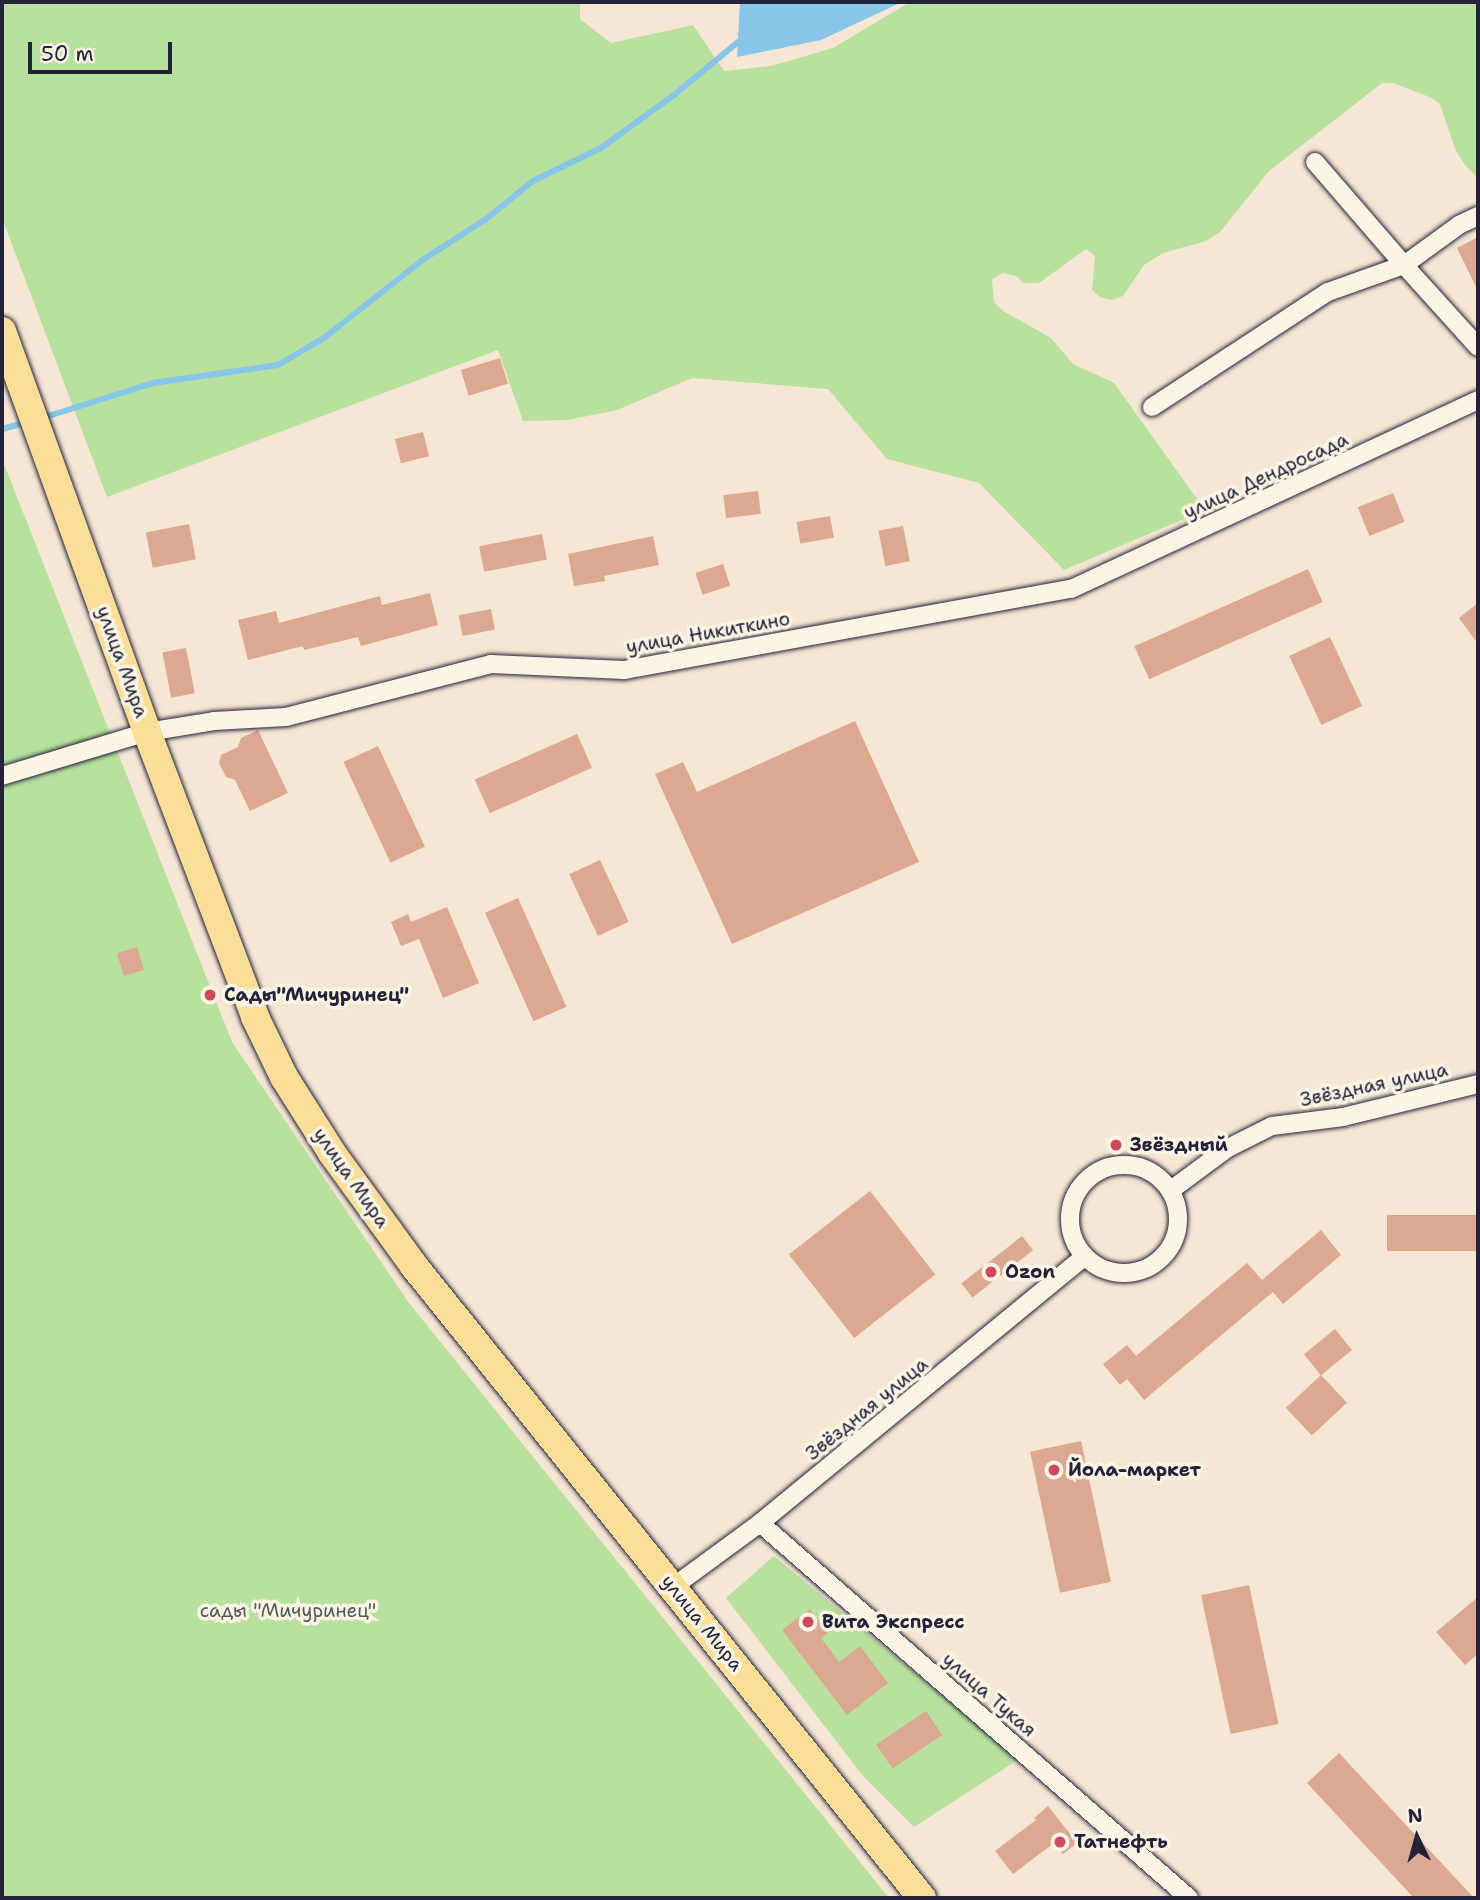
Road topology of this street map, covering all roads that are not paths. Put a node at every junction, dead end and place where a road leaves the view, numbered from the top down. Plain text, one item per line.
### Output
1 (1315, 162) dead end
2 (1478, 216) edge
3 (1405, 265) junction
4 (2, 331) edge
5 (1478, 347) edge
6 (1478, 400) edge
7 (1152, 407) dead end
8 (1071, 589) joint
9 (147, 733) junction
10 (2, 776) edge
11 (1478, 1084) edge
12 (1171, 1190) junction
13 (1083, 1258) junction
14 (761, 1523) junction
15 (673, 1587) junction
16 (922, 1898) edge
17 (1189, 1898) edge

1 - 3 street
2 - 3 street
3 - 5 street
3 - 7 street
4 - 9 main road, улица Мира
6 - 8 street, улица Дендросада
8 - 9 street, улица Никиткино
9 - 10 street, улица Никиткино
9 - 15 main road, улица Мира
11 - 12 street, Звёздная улица
12 - 13 street
12 - 13 street
13 - 14 street, Звёздная улица
14 - 15 street, Звёздная улица
14 - 17 street, улица Тукая
15 - 16 main road, улица Мира

